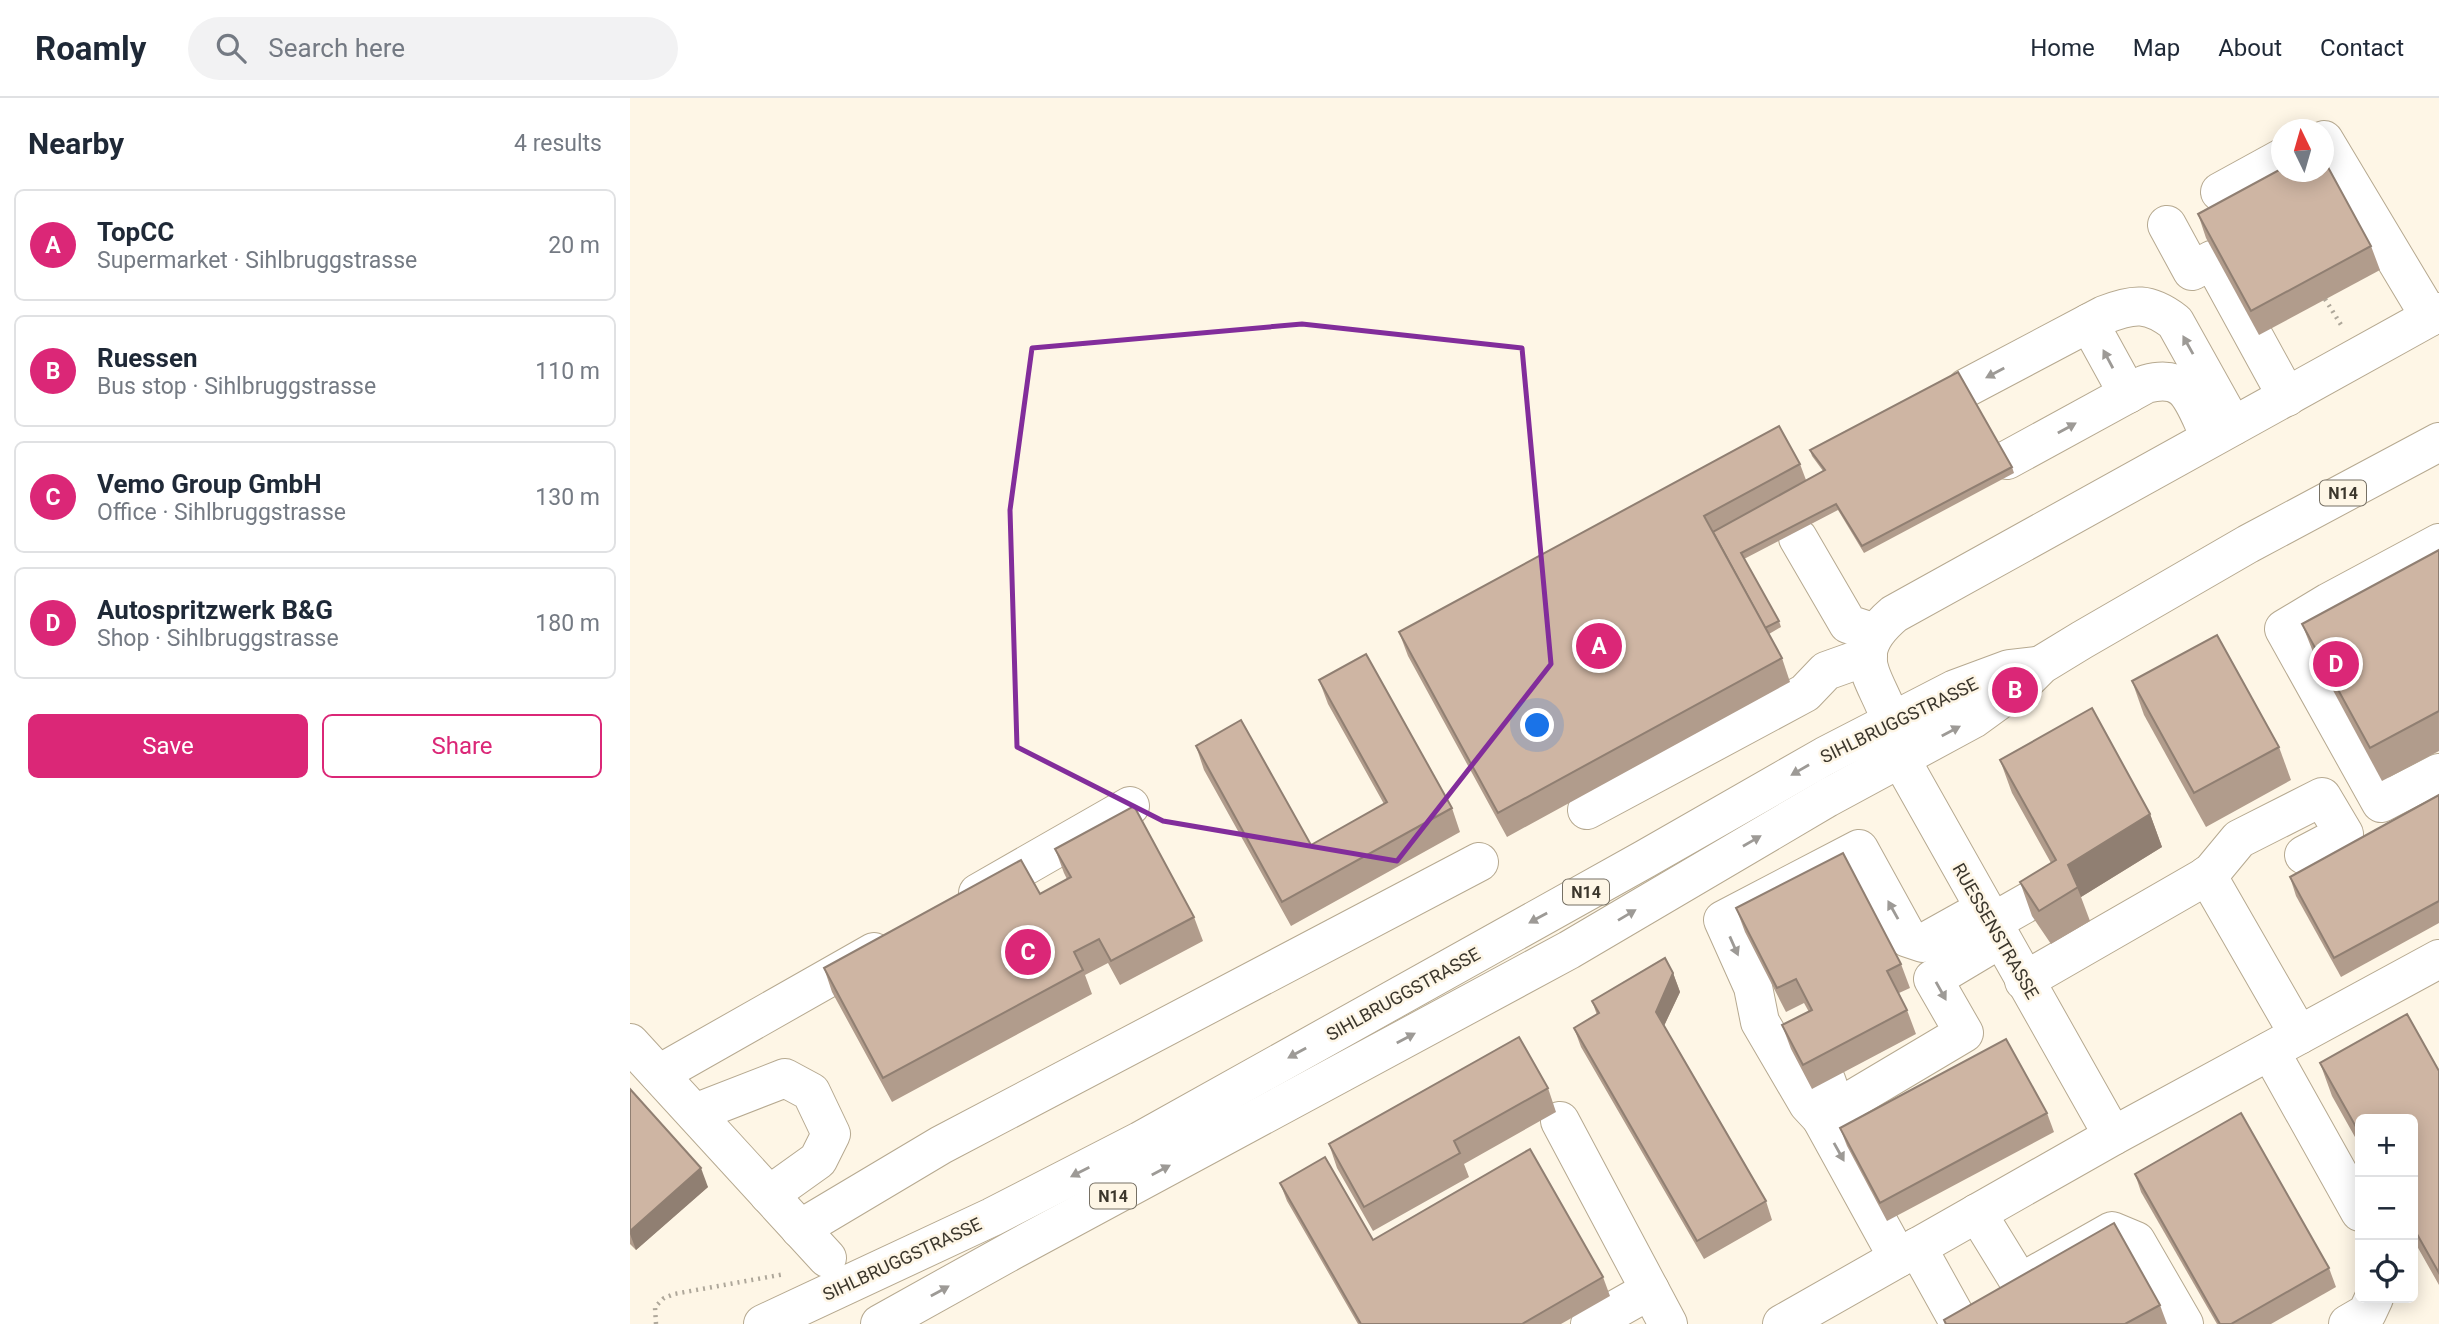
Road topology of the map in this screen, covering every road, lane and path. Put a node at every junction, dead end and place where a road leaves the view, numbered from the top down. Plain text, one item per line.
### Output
1 (2334, 157) edge
2 (2271, 164) edge
3 (2220, 192) dead end
4 (2167, 225) dead end
5 (2434, 315) edge
6 (2089, 323) junction
7 (1966, 388) edge
8 (2128, 394) junction
9 (2287, 397) junction
10 (2222, 432) junction
11 (2439, 442) edge
12 (2007, 460) edge
13 (1798, 538) dead end
14 (2439, 543) edge
15 (1871, 645) junction
16 (2040, 665) junction
17 (1892, 722) junction
18 (1900, 758) junction
19 (2439, 773) edge
20 (1130, 806) edge
21 (1587, 810) dead end
22 (2304, 855) dead end
23 (1479, 862) dead end
24 (2207, 875) junction
25 (2056, 886) edge
26 (949, 909) edge
27 (1992, 923) junction
28 (901, 936) edge
29 (2439, 959) edge
30 (2024, 981) junction
31 (1753, 987) junction
32 (1806, 1041) edge
33 (630, 1043) edge
34 (2284, 1043) junction
35 (659, 1073) junction
36 (1826, 1080) edge
37 (695, 1113) junction
38 (1821, 1118) junction
39 (1560, 1121) dead end
40 (2113, 1136) junction
41 (769, 1195) junction
42 (2355, 1201) edge
43 (1977, 1213) junction
44 (800, 1229) junction
45 (1908, 1252) junction
46 (827, 1258) joint
47 (1650, 1290) junction
48 (2372, 1303) edge
49 (1957, 1319) edge
50 (656, 1324) edge
51 (763, 1324) edge
52 (880, 1324) edge
53 (1590, 1324) edge
54 (1668, 1324) edge
55 (1782, 1324) edge
56 (2183, 1324) edge
57 (2348, 1324) edge

1 - 5 main road
2 - 3 main road
4 - 9 main road
5 - 9 main road
6 -> 7 main road
8 -> 6 main road
10 -> 6 main road
8 - 10 main road
12 -> 8 main road
9 - 10 main road
10 - 15 main road
11 - 16 main road, SIHLBRUGGSTRASSE / N14
13 - 15 main road
14 - 19 main road
15 - 17 main road, RUESSENSTRASSE
15 - 21 main road
16 - 17 main road, SIHLBRUGGSTRASSE / N14
18 -> 16 main road, SIHLBRUGGSTRASSE / N14
17 - 18 main road, RUESSENSTRASSE
17 -> 51 main road, SIHLBRUGGSTRASSE / N14
18 - 27 main road, RUESSENSTRASSE
52 -> 18 main road, SIHLBRUGGSTRASSE / N14
20 - 26 main road
22 - 24 main road
23 - 44 main road
24 - 30 main road
24 - 34 main road
25 - 27 main road
27 - 30 main road, RUESSENSTRASSE
27 -> 31 main road
27 -> 38 main road
28 - 35 main road
29 - 34 main road
30 - 40 main road, RUESSENSTRASSE
31 - 32 main road
31 - 38 main road
33 - 35 main road
34 - 40 main road
34 - 42 main road
35 - 37 main road
36 - 38 main road
37 - 41 main road
37 - 41 main road
38 -> 45 main road
39 - 47 main road
40 - 43 main road
41 - 44 main road
43 - 45 main road
43 - 56 main road
44 - 46 main road
45 - 49 main road
45 - 55 main road
46 - 50 path
47 - 53 main road
47 - 54 main road
48 - 57 main road

